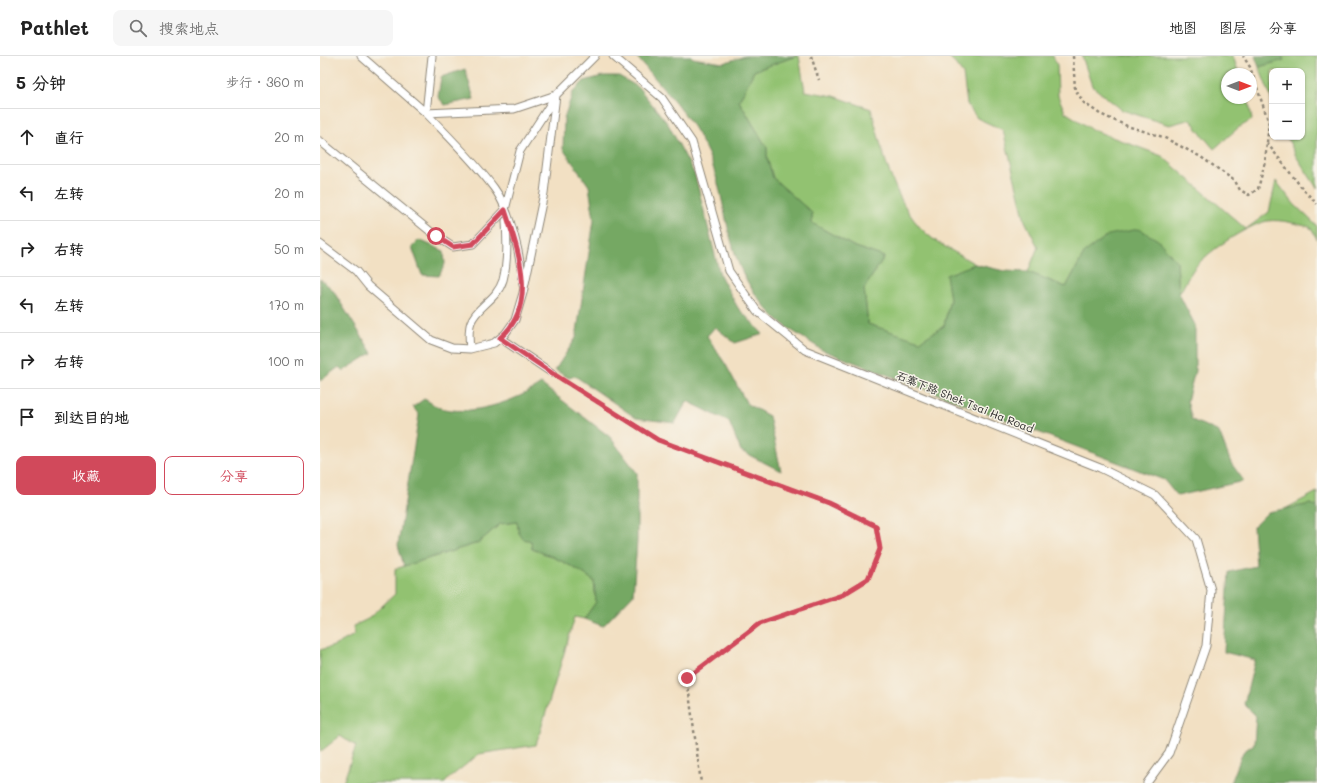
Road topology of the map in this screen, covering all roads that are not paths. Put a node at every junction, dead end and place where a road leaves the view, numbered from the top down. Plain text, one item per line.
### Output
1 (361, 56) edge
2 (432, 56) edge
3 (595, 56) edge
4 (613, 56) edge
5 (556, 95) junction
6 (426, 113) junction
7 (320, 141) edge
8 (505, 210) junction
9 (320, 244) edge
10 (523, 293) junction
11 (500, 338) junction
12 (470, 349) junction
13 (552, 373) road end
14 (1147, 783) edge

1 - 6 lane
2 - 6 lane
3 - 5 lane
4 - 14 lane, 石寨下路 Shek Tsai Ha Road
5 - 6 lane
5 - 8 lane
5 - 10 lane
6 - 8 lane
7 - 8 lane
8 - 10 lane
8 - 12 lane
9 - 12 lane
10 - 11 lane
11 - 12 lane
11 - 13 lane

